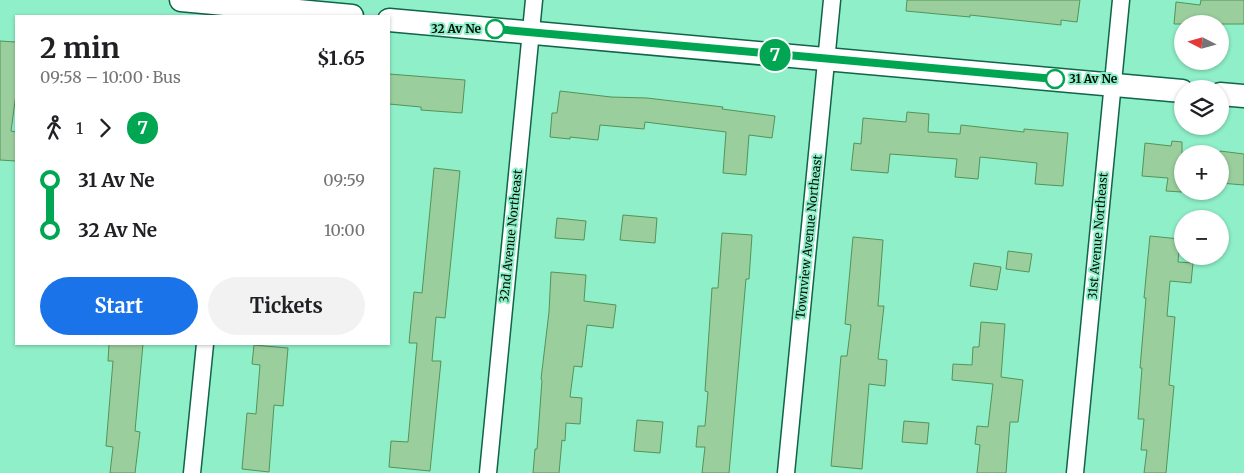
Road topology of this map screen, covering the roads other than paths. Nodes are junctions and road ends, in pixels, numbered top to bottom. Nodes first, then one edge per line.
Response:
1 (182, 0) edge
2 (534, 0) edge
3 (832, 0) edge
4 (1120, 0) edge
5 (238, 7) edge
6 (339, 15) edge
7 (390, 20) edge
8 (531, 32) junction
9 (826, 59) junction
10 (1112, 84) junction
11 (1174, 89) edge
12 (1229, 95) edge
13 (1244, 96) edge
14 (205, 345) edge
15 (192, 473) edge
16 (488, 473) edge
17 (786, 473) edge
18 (1076, 473) edge

1 - 5 main road
2 - 8 street, 32nd Avenue Northeast
3 - 9 street, Townview Avenue Northeast
4 - 10 street, 31st Avenue Northeast
5 - 6 main road
7 - 8 main road
8 - 9 main road
8 - 16 street, 32nd Avenue Northeast
9 - 10 main road
9 - 17 street, Townview Avenue Northeast
10 - 11 main road
10 - 18 street, 31st Avenue Northeast
12 - 13 main road
14 - 15 street

